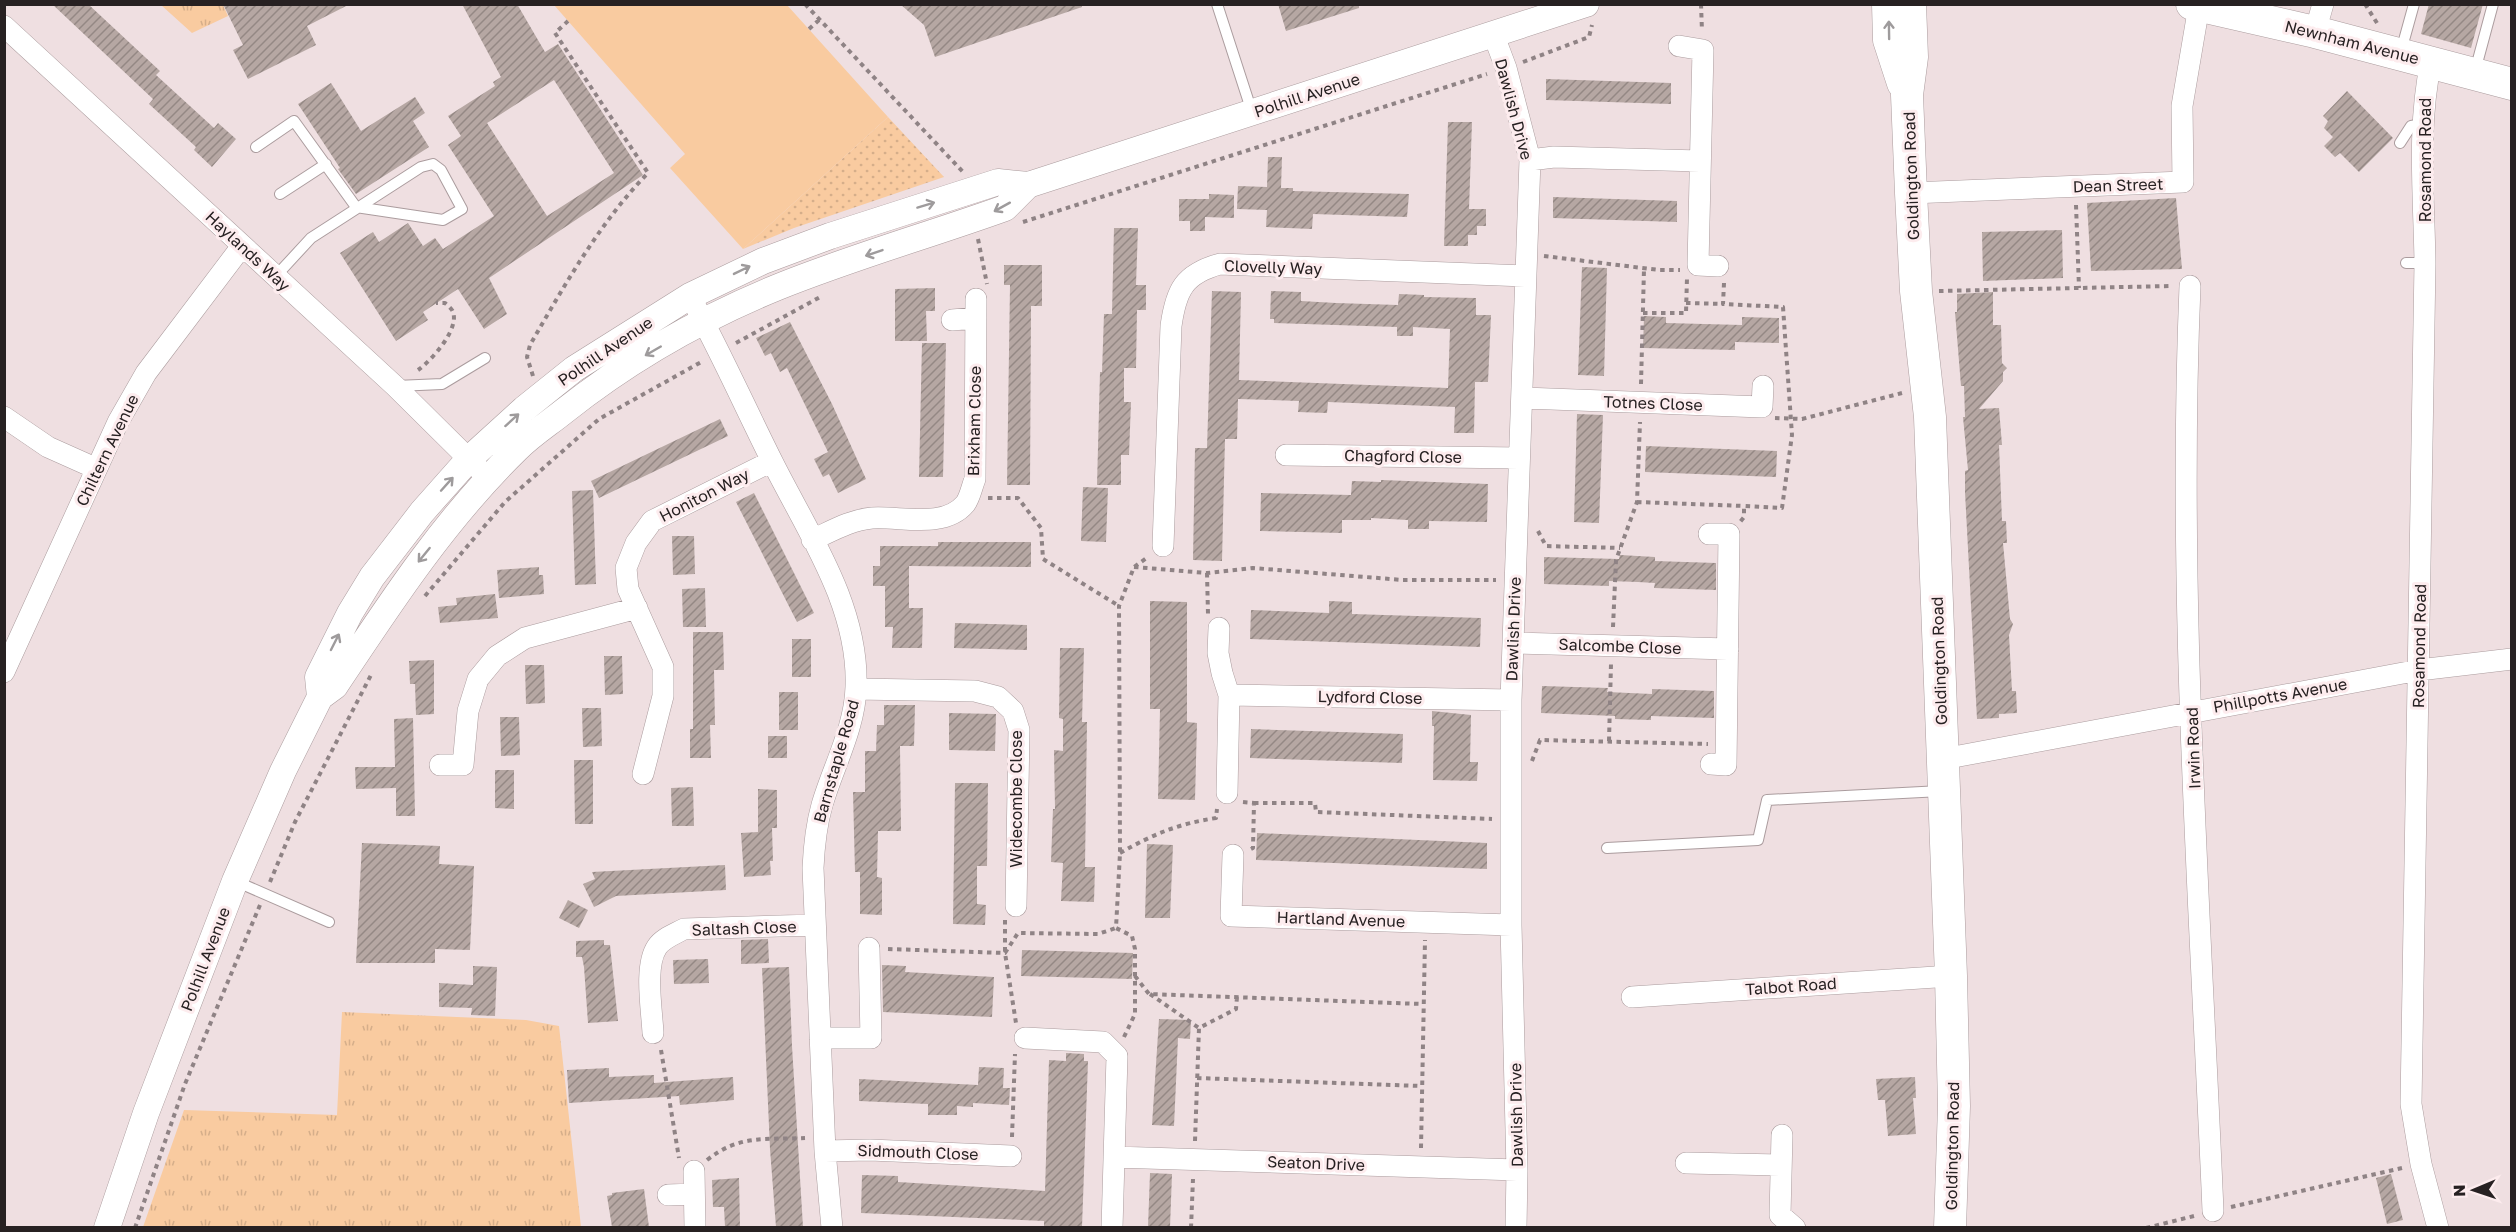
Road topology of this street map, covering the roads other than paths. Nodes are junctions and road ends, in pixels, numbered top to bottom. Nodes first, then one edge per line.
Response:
1 (1217, 4) edge
2 (1586, 4) edge
3 (1888, 4) edge
4 (1910, 4) edge
5 (2414, 4) edge
6 (2493, 4) edge
7 (2195, 5) edge
8 (2319, 18) edge
9 (4, 27) edge
10 (1494, 36) junction
11 (1678, 46) dead end
12 (2400, 54) junction
13 (2432, 62) junction
14 (2474, 74) junction
15 (2511, 84) edge
16 (1907, 95) junction
17 (1252, 112) junction
18 (2423, 124) junction
19 (2400, 143) dead end
20 (256, 147) dead end
21 (1530, 160) junction
22 (1700, 161) junction
23 (326, 164) junction
24 (1028, 185) junction
25 (1911, 193) junction
26 (280, 194) dead end
27 (356, 207) junction
28 (242, 246) junction
29 (1718, 266) dead end
30 (1525, 276) junction
31 (275, 277) junction
32 (2190, 286) road end
33 (690, 296) junction
34 (952, 320) dead end
35 (704, 322) junction
36 (485, 358) dead end
37 (395, 386) junction
38 (1763, 386) dead end
39 (1522, 398) junction
40 (4, 417) edge
41 (1286, 455) dead end
42 (1519, 458) junction
43 (469, 459) junction
44 (772, 461) junction
45 (95, 468) junction
46 (489, 478) junction
47 (1709, 534) dead end
48 (812, 540) junction
49 (1163, 546) dead end
50 (637, 608) junction
51 (1219, 628) road end
52 (1513, 643) junction
53 (1728, 649) junction
54 (2511, 659) edge
55 (2419, 670) junction
56 (4, 672) edge
57 (856, 689) junction
58 (1229, 695) junction
59 (320, 697) junction
60 (1511, 700) junction
61 (2191, 711) junction
62 (1943, 759) junction
63 (1711, 764) dead end
64 (440, 765) dead end
65 (643, 774) dead end
66 (1944, 791) junction
67 (1222, 796) road end
68 (1607, 848) dead end
69 (1233, 855) road end
70 (235, 880) junction
71 (1016, 906) dead end
72 (329, 922) dead end
73 (815, 925) junction
74 (1511, 925) junction
75 (869, 948) road end
76 (1951, 976) junction
77 (1632, 997) dead end
78 (653, 1033) road end
79 (819, 1038) junction
80 (1025, 1038) dead end
81 (1782, 1135) dead end
82 (824, 1144) junction
83 (1011, 1155) dead end
84 (1114, 1157) junction
85 (1686, 1163) dead end
86 (1780, 1165) junction
87 (1517, 1170) junction
88 (694, 1171) road end
89 (694, 1194) junction
90 (668, 1195) dead end
91 (2213, 1211) road end
92 (107, 1227) edge
93 (695, 1227) edge
94 (832, 1227) edge
95 (1112, 1227) edge
96 (1516, 1227) edge
97 (1795, 1227) edge
98 (1950, 1227) edge
99 (2438, 1227) edge

1 - 17 lane
2 - 10 street, Polhill Avenue
16 -> 3 main road, Goldington Road
4 - 16 main road, Goldington Road
5 - 12 lane
6 - 14 lane
7 - 8 main road, Newnham Avenue
7 - 25 street, Dean Street
8 - 12 main road, Newnham Avenue
9 - 28 street, Haylands Way
10 - 17 street, Polhill Avenue
10 - 21 street, Dawlish Drive
11 - 22 street
12 - 13 main road, Newnham Avenue
13 - 14 main road, Newnham Avenue
13 - 18 street, Rosamond Road
14 - 15 main road, Newnham Avenue
16 - 25 main road, Goldington Road
17 - 24 street, Polhill Avenue
18 - 19 lane
18 - 55 street, Rosamond Road
20 - 23 lane
21 - 22 street
21 - 30 street, Dawlish Drive
22 - 29 street
23 - 26 lane
23 - 27 lane
33 -> 24 street, Polhill Avenue
24 -> 35 street, Polhill Avenue
25 - 62 main road, Goldington Road
27 - 27 lane
27 - 31 lane
28 - 31 street, Haylands Way
28 - 45 street, Chiltern Avenue
30 - 39 street, Dawlish Drive
30 - 49 street, Clovelly Way
31 - 37 street, Haylands Way
32 - 61 street, Irwin Road
33 - 35 street, Barnstaple Road
43 -> 33 street, Polhill Avenue
34 - 48 street, Brixham Close
35 - 44 street, Barnstaple Road
35 -> 46 street, Polhill Avenue
36 - 37 lane
37 - 43 street, Haylands Way
38 - 39 street, Totnes Close
39 - 42 street, Dawlish Drive
40 - 45 street
41 - 42 street, Chagford Close
42 - 52 street, Dawlish Drive
43 - 46 street, Haylands Way
59 -> 43 street, Polhill Avenue
44 - 48 street, Barnstaple Road
44 - 50 street, Honiton Way
45 - 56 street, Chiltern Avenue
46 -> 59 street, Polhill Avenue
47 - 53 street
48 - 57 street, Barnstaple Road
50 - 64 street
50 - 65 street, Honiton Way
51 - 58 street
52 - 53 street, Salcombe Close
52 - 60 street, Dawlish Drive
53 - 63 street
54 - 55 street, Phillpotts Avenue
55 - 61 street, Phillpotts Avenue
55 - 99 street, Rosamond Road
57 - 71 street, Widecombe Close
57 - 73 street, Barnstaple Road
58 - 60 street, Lydford Close
58 - 67 street
59 - 70 street, Polhill Avenue
60 - 74 street, Dawlish Drive
61 - 62 street, Phillpotts Avenue
61 - 91 street, Irwin Road
62 - 66 main road, Goldington Road
66 - 68 lane
66 - 76 main road, Goldington Road
69 - 74 street, Hartland Avenue
70 - 72 lane
70 - 92 street, Polhill Avenue
73 - 78 street, Saltash Close
73 - 79 street, Barnstaple Road
74 - 87 street, Dawlish Drive
75 - 79 street
76 - 77 street, Talbot Road
76 - 98 main road, Goldington Road
79 - 82 street, Barnstaple Road
80 - 84 street
81 - 86 street
82 - 83 street, Sidmouth Close
82 - 94 street, Barnstaple Road
84 - 87 street, Seaton Drive
84 - 95 street
85 - 86 street
86 - 97 street
87 - 96 street, Dawlish Drive
88 - 89 street
89 - 90 street
89 - 93 street

